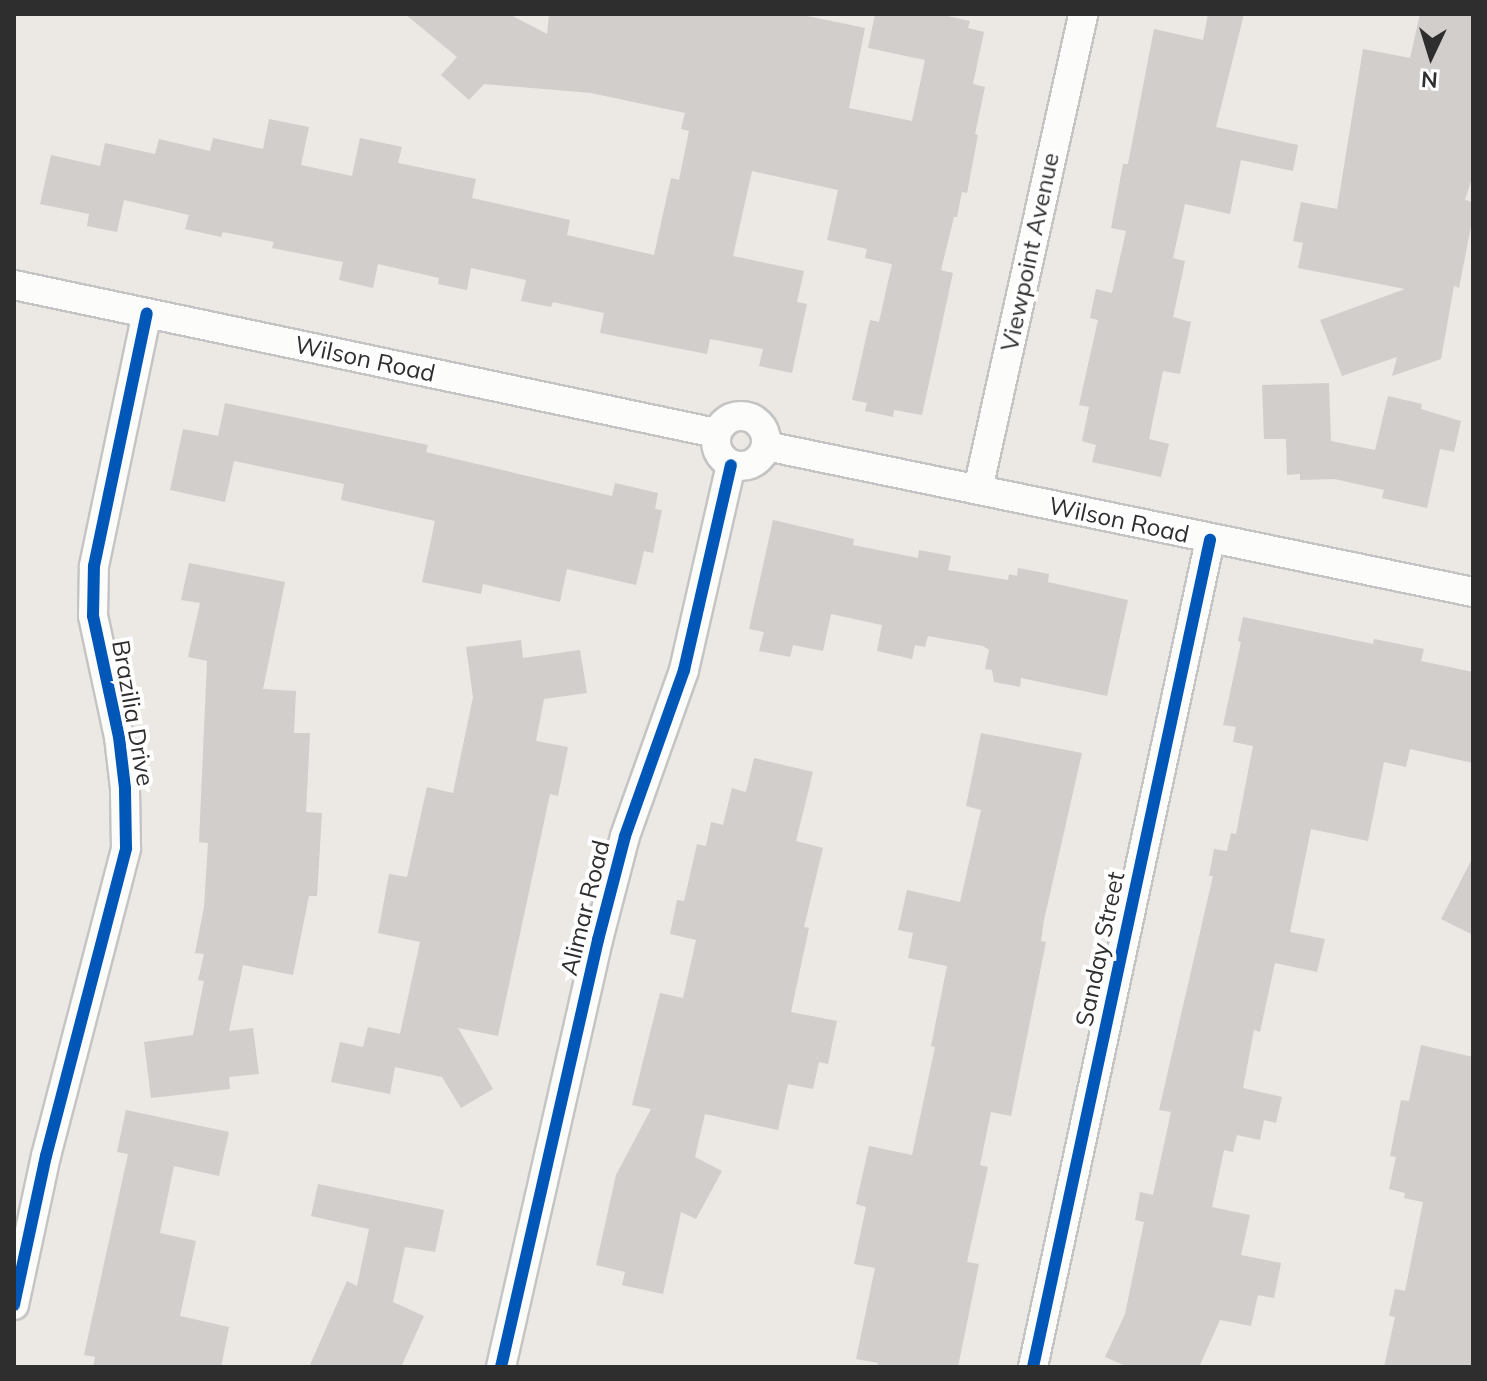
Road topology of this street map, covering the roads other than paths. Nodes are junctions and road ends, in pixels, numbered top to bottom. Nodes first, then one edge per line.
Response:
1 (1083, 14) edge
2 (14, 285) edge
3 (147, 313) junction
4 (716, 433) junction
5 (766, 446) junction
6 (731, 465) junction
7 (978, 489) junction
8 (1210, 540) junction
9 (1473, 592) edge
10 (14, 1305) edge
11 (501, 1367) edge
12 (1033, 1367) edge

1 - 7 street, Viewpoint Avenue
2 - 3 street, Wilson Road
3 - 4 street, Wilson Road
3 - 10 street, Brazilia Drive
4 - 5 street
4 - 6 street
5 - 6 street
5 - 7 street, Wilson Road
6 - 11 street, Alimar Road
7 - 8 street, Wilson Road
8 - 9 street, Wilson Road
8 - 12 street, Sanday Street

